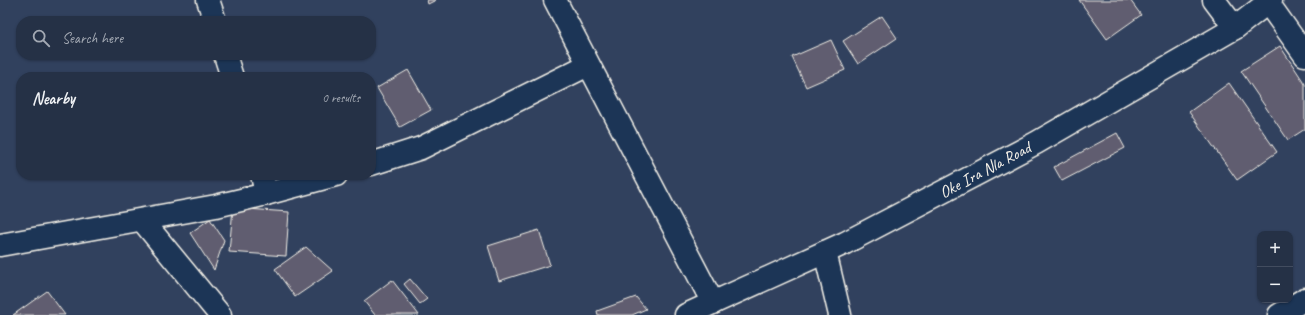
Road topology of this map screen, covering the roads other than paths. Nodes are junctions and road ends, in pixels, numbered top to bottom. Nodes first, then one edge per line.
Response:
1 (208, 0) edge
2 (554, 0) edge
3 (1214, 0) edge
4 (1270, 2) edge
5 (213, 16) edge
6 (1235, 28) junction
7 (1305, 55) edge
8 (227, 60) edge
9 (588, 65) junction
10 (230, 72) edge
11 (376, 162) edge
12 (300, 180) edge
13 (264, 185) edge
14 (142, 220) junction
15 (0, 245) edge
16 (825, 252) junction
17 (1305, 299) edge
18 (713, 303) junction
19 (220, 315) edge
20 (686, 315) edge
21 (840, 315) edge
22 (1279, 315) edge

1 - 5 street
2 - 9 street
3 - 6 street
4 - 6 street, Oke Ira Nla Road
4 - 7 street
6 - 16 street, Oke Ira Nla Road
8 - 10 street
9 - 11 street
9 - 18 street
12 - 13 street
13 - 14 street
14 - 15 street
14 - 19 street
16 - 18 street, Oke Ira Nla Road
16 - 21 street
17 - 22 street
18 - 20 street, Oke Ira Nla Road

